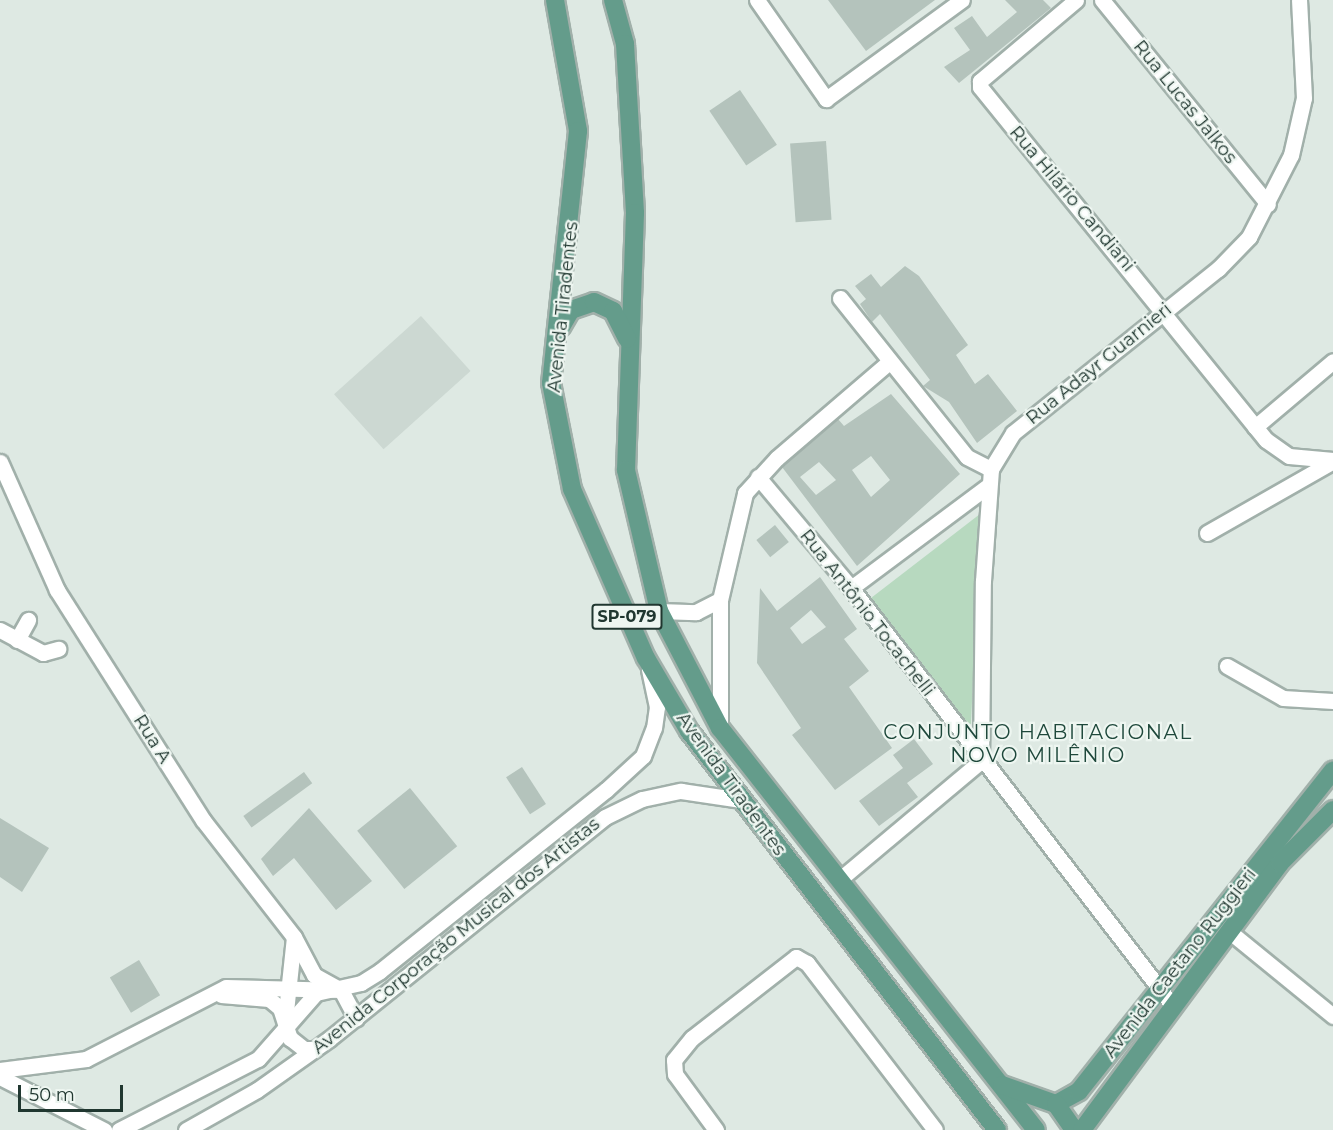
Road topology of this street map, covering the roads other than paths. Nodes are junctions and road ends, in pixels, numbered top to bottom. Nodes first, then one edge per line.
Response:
1 (555, 0) edge
2 (613, 0) edge
3 (623, 0) edge
4 (758, 0) edge
5 (962, 0) edge
6 (1076, 0) edge
7 (1101, 0) edge
8 (1299, 0) edge
9 (625, 44) junction
10 (1268, 204) junction
11 (840, 298) dead end
12 (1165, 311) junction
13 (559, 330) junction
14 (628, 344) junction
15 (1333, 361) edge
16 (888, 363) junction
17 (1255, 427) junction
18 (1333, 460) edge
19 (0, 462) edge
20 (991, 469) junction
21 (758, 477) junction
22 (988, 486) junction
23 (1207, 533) dead end
24 (851, 588) junction
25 (720, 600) junction
26 (659, 611) junction
27 (28, 620) dead end
28 (0, 630) edge
29 (17, 640) junction
30 (58, 649) dead end
31 (646, 658) junction
32 (1227, 666) dead end
33 (1333, 701) edge
34 (720, 728) junction
35 (981, 761) junction
36 (1333, 771) edge
37 (602, 793) junction
38 (741, 800) junction
39 (1333, 810) edge
40 (617, 811) junction
41 (839, 880) junction
42 (1230, 932) junction
43 (294, 938) junction
44 (288, 985) junction
45 (341, 990) junction
46 (1159, 990) junction
47 (212, 994) junction
48 (1173, 1006) junction
49 (1333, 1016) edge
50 (356, 1018) junction
51 (284, 1030) junction
52 (315, 1049) junction
53 (0, 1070) edge
54 (0, 1077) edge
55 (1002, 1085) junction
56 (1056, 1104) junction
57 (990, 1128) edge
58 (104, 1130) edge
59 (119, 1130) edge
60 (186, 1130) edge
61 (716, 1130) edge
62 (935, 1130) edge
63 (1036, 1130) edge
64 (1074, 1130) edge
65 (1083, 1130) edge

1 - 13 main road, Avenida Tiradentes / SP-079
2 - 9 main road, Avenida Tiradentes / SP-079
3 - 9 street
4 - 5 street
6 - 12 street, Rua Hilário Candiani
7 - 10 street, Rua Lucas Jalkos
8 - 10 street, Rua Adayr Guarnieri
9 - 14 main road, Avenida Tiradentes / SP-079
10 - 12 street, Rua Adayr Guarnieri
11 - 16 street
12 - 17 street, Rua Hilário Candiani
12 - 20 street, Rua Adayr Guarnieri
13 - 14 main road
13 - 31 main road, Avenida Tiradentes / SP-079
14 - 26 main road, Avenida Tiradentes / SP-079
15 - 17 street
16 - 20 street
16 - 21 street
17 - 18 street, Rua Hilário Candiani
18 - 23 street
19 - 43 street, Rua A
20 - 22 street, Rua Adayr Guarnieri
21 - 24 street, Rua Antônio Tocachelli
21 - 25 street
22 - 24 street
22 - 35 street, Rua Adayr Guarnieri
24 - 35 street, Rua Antônio Tocachelli
25 - 26 street
25 - 34 street
26 - 34 main road, Avenida Tiradentes / SP-079
27 - 29 street
28 - 29 street
29 - 30 street
31 - 37 street, Avenida Corporação Musical dos Artistas
31 - 38 main road, Avenida Tiradentes / SP-079
32 - 33 street
34 - 41 main road, Avenida Tiradentes / SP-079
35 - 41 street
35 - 46 street, Rua Antônio Tocachelli
36 - 46 main road, Avenida Caetano Ruggieri
37 - 40 street
37 - 45 street, Avenida Corporação Musical dos Artistas
38 - 40 street, Avenida Corporação Musical dos Artistas
38 - 57 main road, Avenida Tiradentes / SP-079
39 - 42 main road, Avenida Caetano Ruggieri
40 - 50 street, Avenida Corporação Musical dos Artistas
41 - 55 main road, Avenida Tiradentes / SP-079
42 - 48 main road, Avenida Caetano Ruggieri
42 - 49 street
43 - 44 street
43 - 45 street, Rua A
44 - 45 street
44 - 47 street
44 - 51 street
45 - 50 street
45 - 51 street, Avenida Corporação Musical dos Artistas
46 - 48 street, Rua Antônio Tocachelli
46 - 56 main road, Avenida Caetano Ruggieri
47 - 51 street
47 - 53 street
48 - 65 main road, Avenida Caetano Ruggieri
50 - 52 street, Avenida Corporação Musical dos Artistas
51 - 52 street
51 - 59 street, Avenida Corporação Musical dos Artistas
52 - 60 street, Avenida Corporação Musical dos Artistas
54 - 58 street
55 - 56 main road
55 - 63 main road, Avenida Tiradentes / SP-079
56 - 64 main road
61 - 62 street

